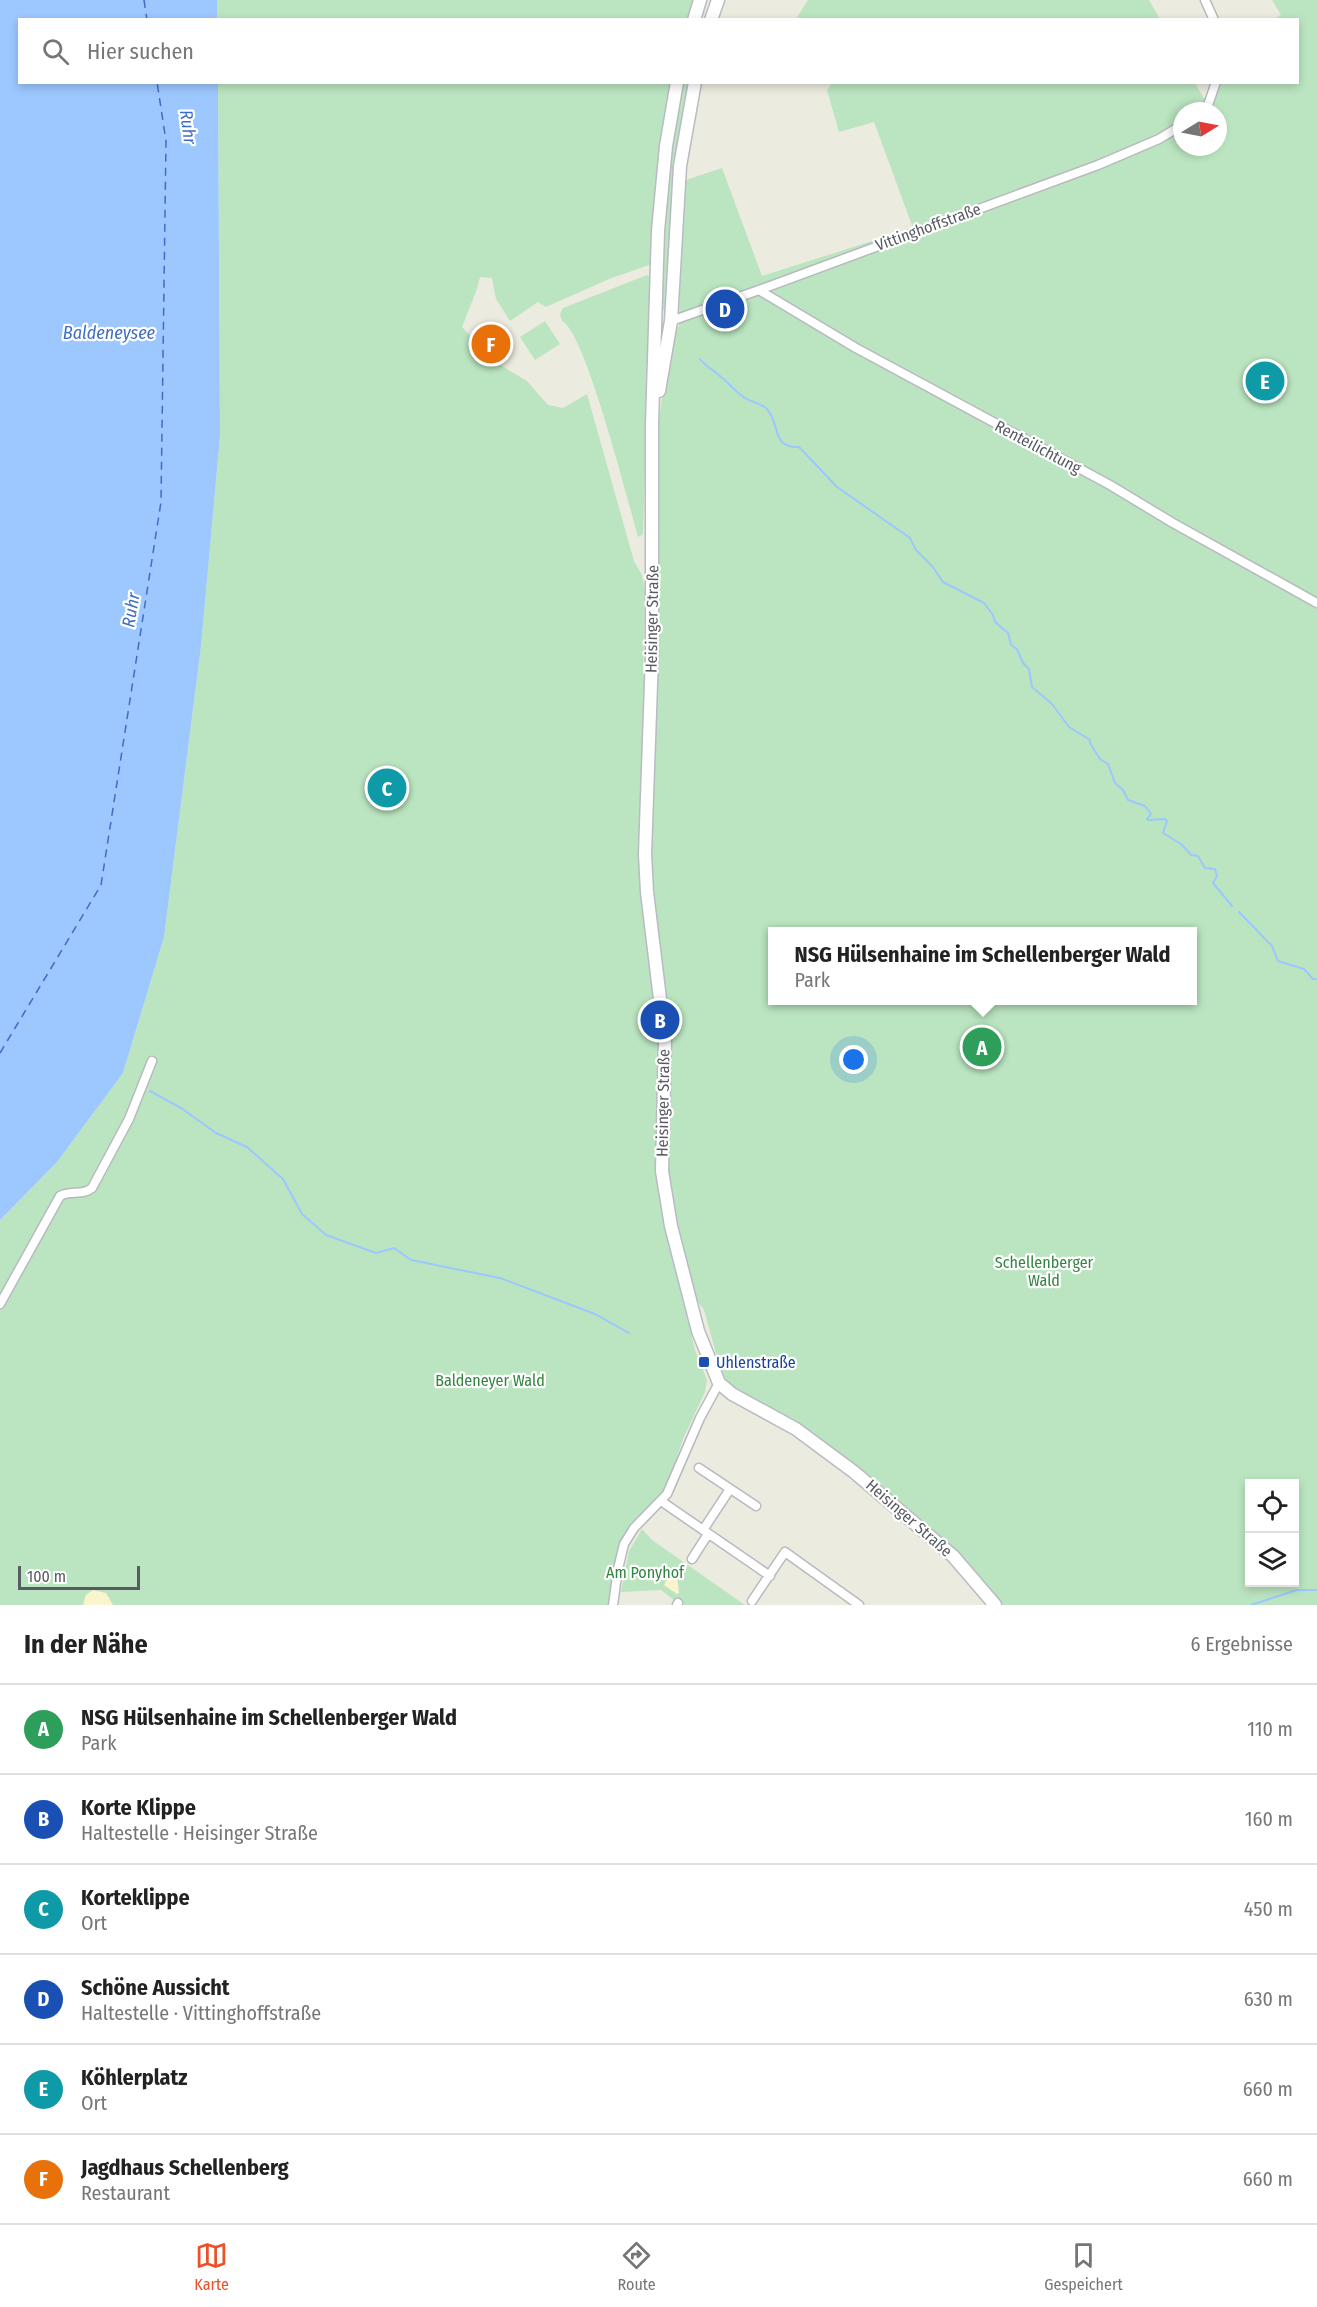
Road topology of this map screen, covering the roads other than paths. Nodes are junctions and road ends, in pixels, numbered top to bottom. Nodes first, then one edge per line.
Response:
1 (700, 0) edge
2 (718, 0) edge
3 (1205, 0) edge
4 (695, 18) edge
5 (712, 18) edge
6 (1213, 18) edge
7 (677, 84) edge
8 (695, 84) edge
9 (1215, 84) edge
10 (1209, 102) edge
11 (1173, 130) edge
12 (759, 291) junction
13 (671, 321) junction
14 (655, 322) junction
15 (652, 423) junction
16 (1317, 603) edge
17 (152, 1061) dead end
18 (0, 1304) edge
19 (719, 1383) junction
20 (699, 1468) dead end
21 (730, 1489) junction
22 (661, 1501) junction
23 (756, 1506) dead end
24 (706, 1532) junction
25 (692, 1559) dead end
26 (770, 1576) junction
27 (752, 1601) dead end
28 (846, 1602) edge
29 (613, 1605) edge
30 (859, 1605) edge
31 (995, 1605) edge

1 - 4 main road
2 - 5 main road
3 - 6 street
7 - 14 main road, Heisinger Straße
8 - 13 main road, Heisinger Straße
9 - 10 street
11 - 12 street, Vittinghoffstraße
12 - 13 street, Vittinghoffstraße
12 - 16 street, Renteilichtung
13 - 14 main road
13 - 15 main road, Heisinger Straße
14 - 15 main road, Heisinger Straße
15 - 19 main road, Heisinger Straße
17 - 18 street
19 - 22 street
19 - 31 main road, Heisinger Straße
20 - 21 street
21 - 23 street
21 - 24 street
22 - 24 street
22 - 29 street
24 - 25 street
24 - 26 street
26 - 27 street
26 - 28 street
28 - 30 street

